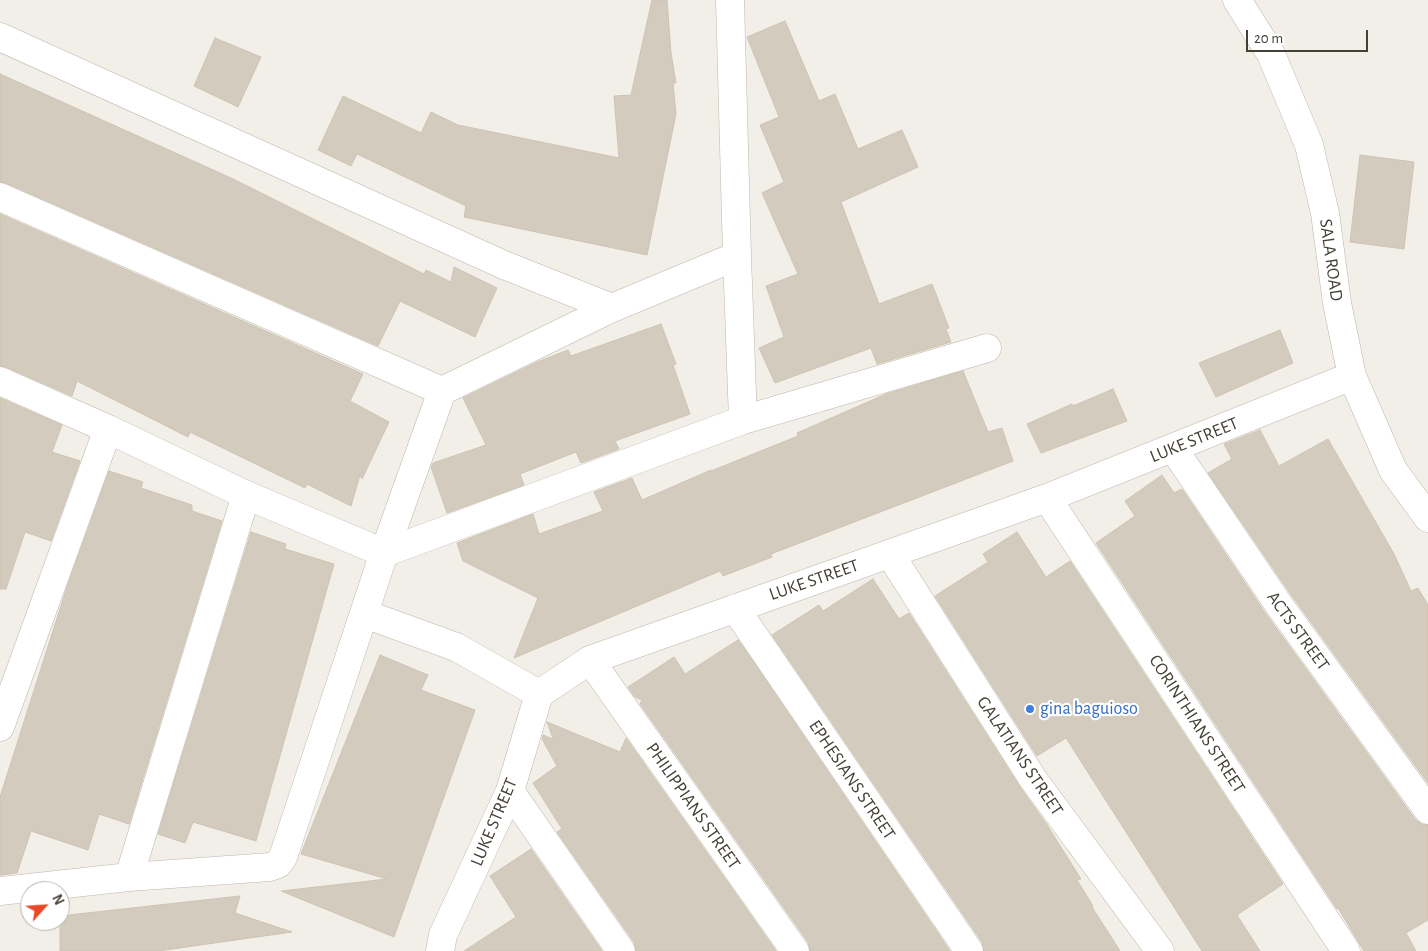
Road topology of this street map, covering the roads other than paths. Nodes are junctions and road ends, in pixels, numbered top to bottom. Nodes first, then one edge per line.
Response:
1 (730, 0) edge
2 (1237, 0) edge
3 (0, 37) edge
4 (0, 197) edge
5 (736, 256) junction
6 (612, 308) junction
7 (987, 348) dead end
8 (1352, 376) junction
9 (0, 381) edge
10 (442, 391) junction
11 (743, 420) junction
12 (108, 429) junction
13 (1173, 448) junction
14 (246, 495) junction
15 (1047, 498) junction
16 (1428, 518) edge
17 (384, 553) junction
18 (890, 554) junction
19 (735, 608) junction
20 (365, 614) junction
21 (590, 660) junction
22 (539, 694) junction
23 (0, 728) edge
24 (510, 791) junction
25 (1428, 810) edge
26 (129, 877) junction
27 (0, 891) edge
28 (440, 951) edge
29 (621, 951) edge
30 (795, 951) edge
31 (969, 951) edge
32 (1160, 951) edge
33 (1346, 951) edge

1 - 5 street
2 - 8 street, SALA ROAD
3 - 6 street
4 - 10 street
5 - 6 street
5 - 11 street
6 - 10 street
7 - 11 street
8 - 13 street, LUKE STREET
8 - 16 street, SALA ROAD
9 - 12 street
10 - 17 street
11 - 17 street
12 - 14 street
12 - 23 street
13 - 15 street, LUKE STREET
13 - 25 street, ACTS STREET
14 - 17 street
14 - 26 street
15 - 18 street, LUKE STREET
15 - 33 street, CORINTHIANS STREET
17 - 20 street
18 - 19 street, LUKE STREET
18 - 32 street, GALATIANS STREET
19 - 21 street, LUKE STREET
19 - 31 street, EPHESIANS STREET
20 - 22 street
20 - 26 street
21 - 22 street, LUKE STREET
21 - 30 street, PHILIPPIANS STREET
22 - 24 street, LUKE STREET
24 - 28 street, LUKE STREET
24 - 29 street
26 - 27 street

